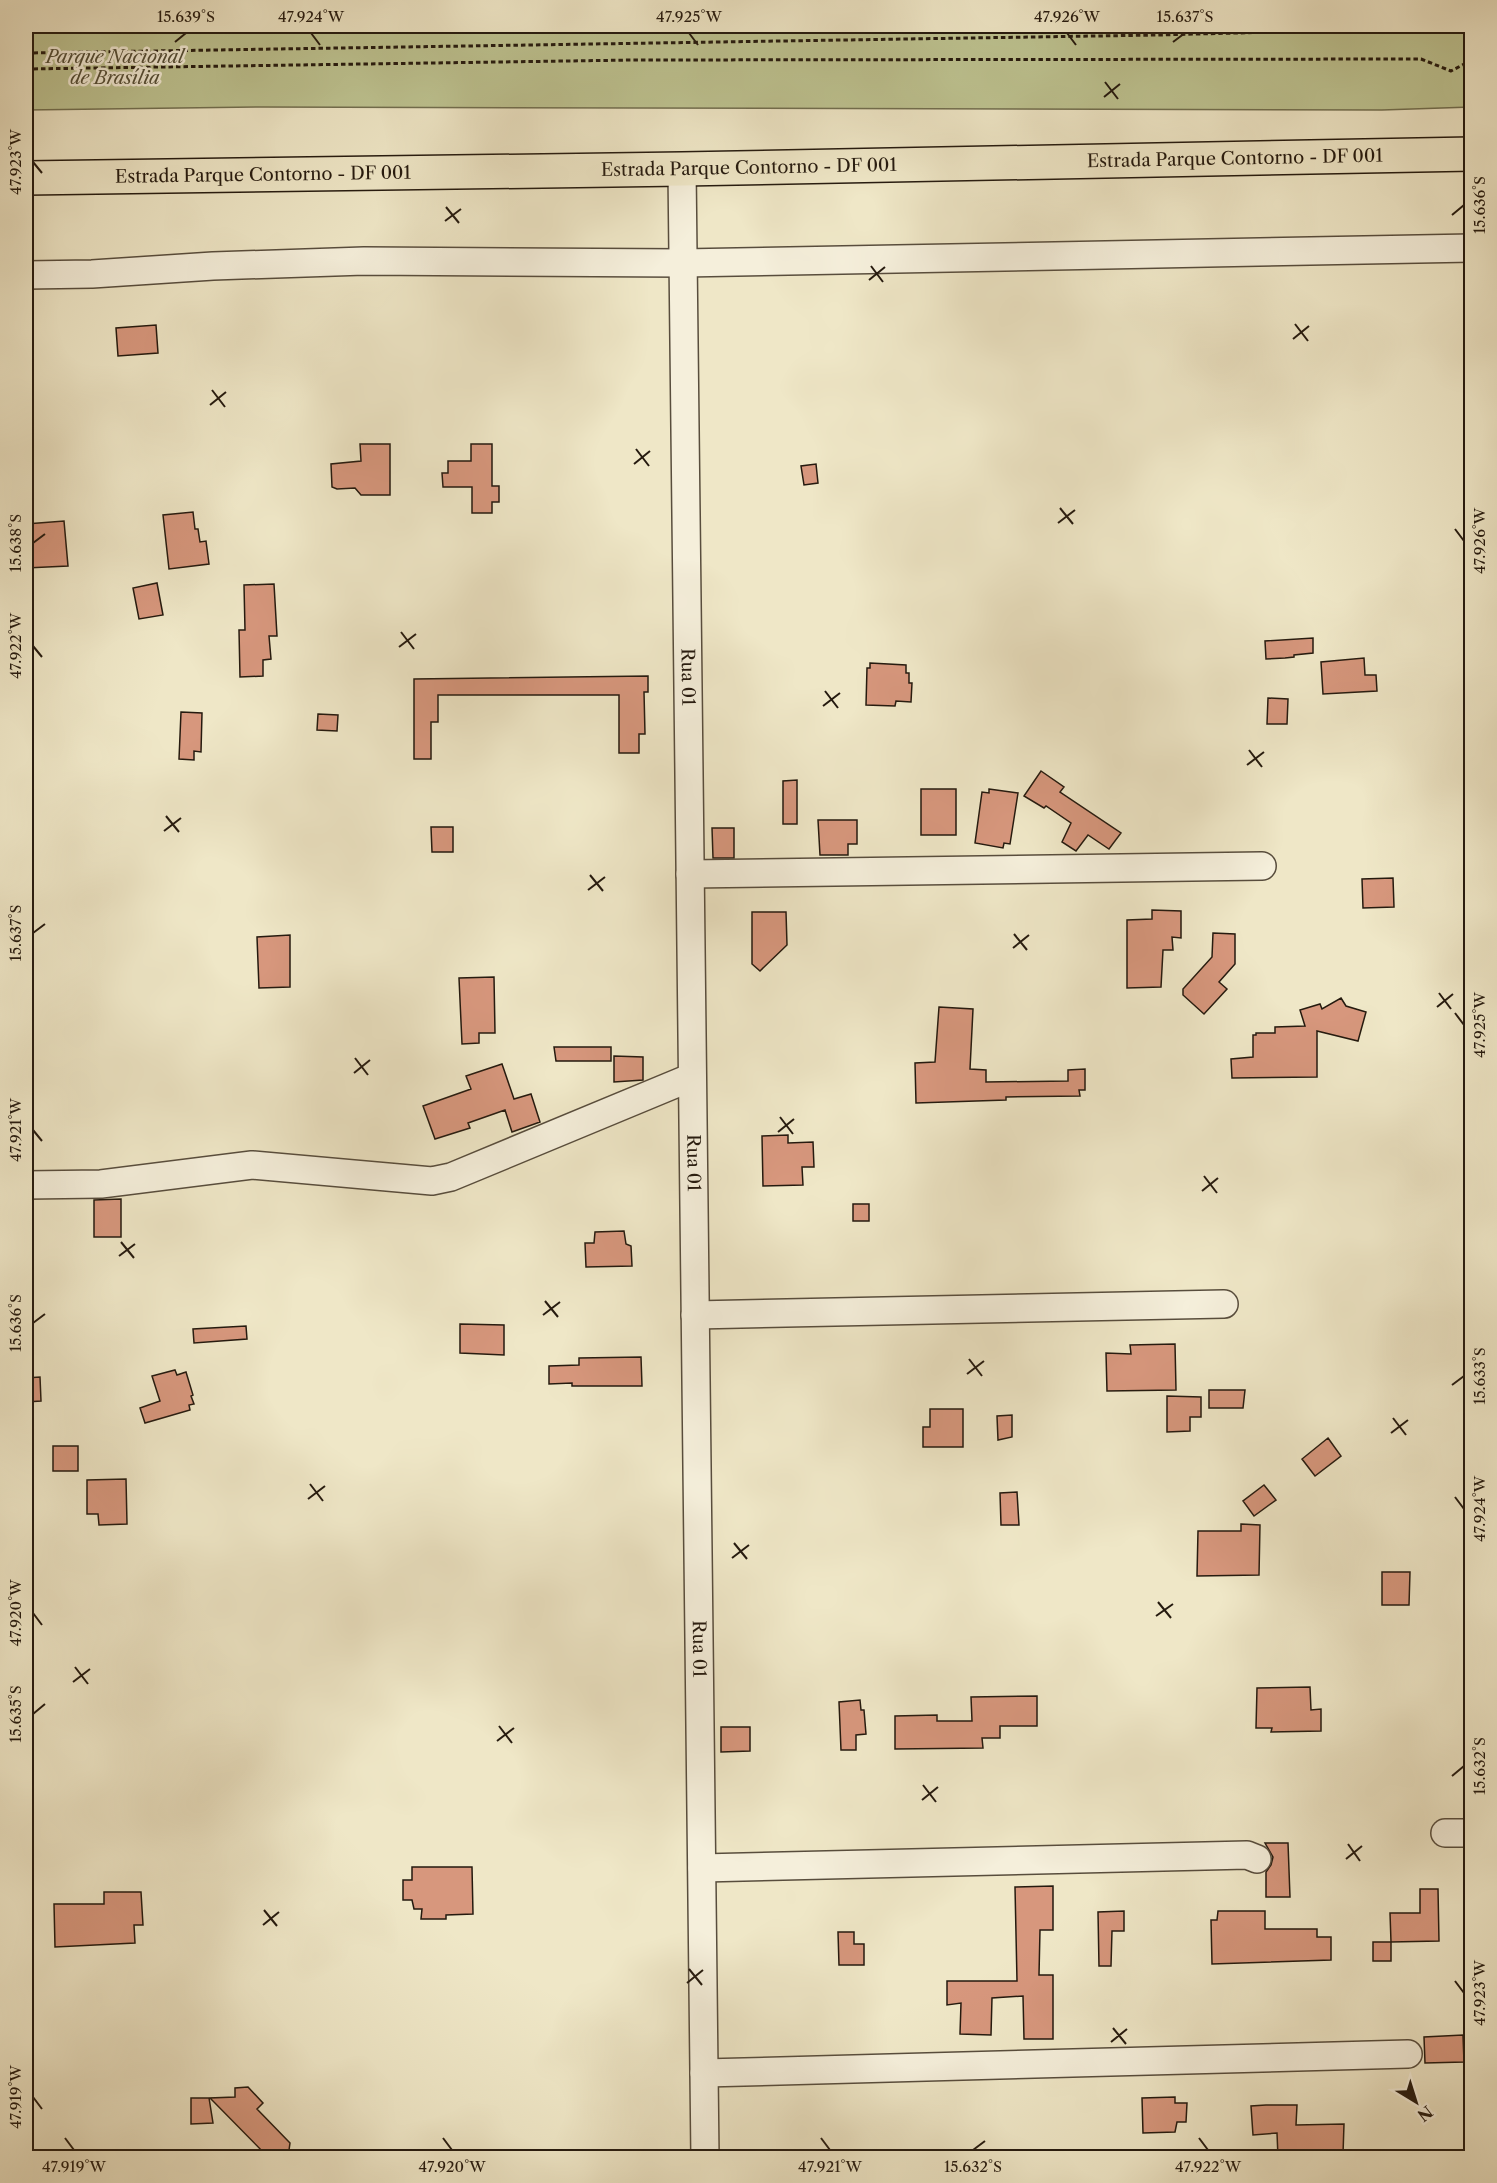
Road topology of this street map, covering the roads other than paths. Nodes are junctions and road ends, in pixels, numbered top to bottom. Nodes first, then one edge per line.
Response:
1 (1472, 154) edge
2 (682, 169) junction
3 (26, 178) edge
4 (1472, 248) edge
5 (682, 263) junction
6 (26, 274) edge
7 (1262, 866) dead end
8 (690, 874) junction
9 (692, 1077) junction
10 (26, 1185) edge
11 (1224, 1304) dead end
12 (695, 1315) junction
13 (1257, 1859) dead end
14 (702, 1868) junction
15 (1408, 2054) dead end
16 (704, 2073) junction
17 (705, 2157) edge

1 - 2 main road, Estrada Parque Contorno - DF 001
2 - 3 main road, Estrada Parque Contorno - DF 001
2 - 5 street, Rua 01
4 - 5 street
5 - 6 street
5 - 8 street, Rua 01
7 - 8 street
8 - 9 street, Rua 01
9 - 10 street
9 - 12 street, Rua 01
11 - 12 street
12 - 14 street, Rua 01
13 - 14 street
14 - 16 street, Rua 01
15 - 16 street
16 - 17 street, Rua 01

